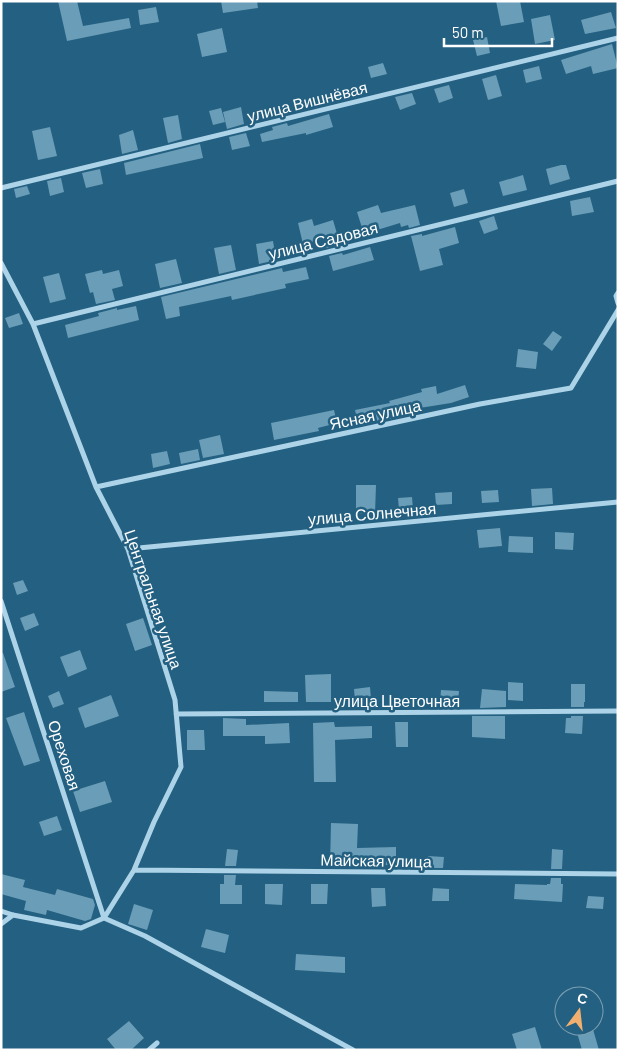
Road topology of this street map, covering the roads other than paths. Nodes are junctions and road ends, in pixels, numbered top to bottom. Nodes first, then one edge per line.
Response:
1 (618, 38) edge
2 (618, 181) edge
3 (1, 188) edge
4 (1, 263) edge
5 (618, 293) edge
6 (618, 303) edge
7 (618, 310) edge
8 (33, 324) junction
9 (96, 487) junction
10 (618, 502) edge
11 (128, 549) junction
12 (1, 601) edge
13 (618, 712) edge
14 (176, 714) junction
15 (134, 870) junction
16 (618, 874) edge
17 (1, 911) edge
18 (13, 915) junction
19 (104, 918) junction
20 (1, 924) edge
21 (157, 1044) dead end
22 (149, 1050) edge
23 (353, 1050) edge

1 - 3 street, улица Вишнёвая
2 - 8 street, улица Садовая
4 - 8 street, Центральная улица
5 - 6 street
7 - 9 street, Ясная улица
8 - 9 street, Центральная улица
9 - 11 street, Центральная улица
10 - 11 street, улица Солнечная
11 - 14 street, Центральная улица
12 - 19 street, Ореховая
13 - 14 street, улица Цветочная
14 - 15 street, Центральная улица
15 - 16 street, Майская улица
15 - 19 street, Центральная улица
17 - 18 street
18 - 19 street
18 - 20 street
19 - 23 street
21 - 22 street

